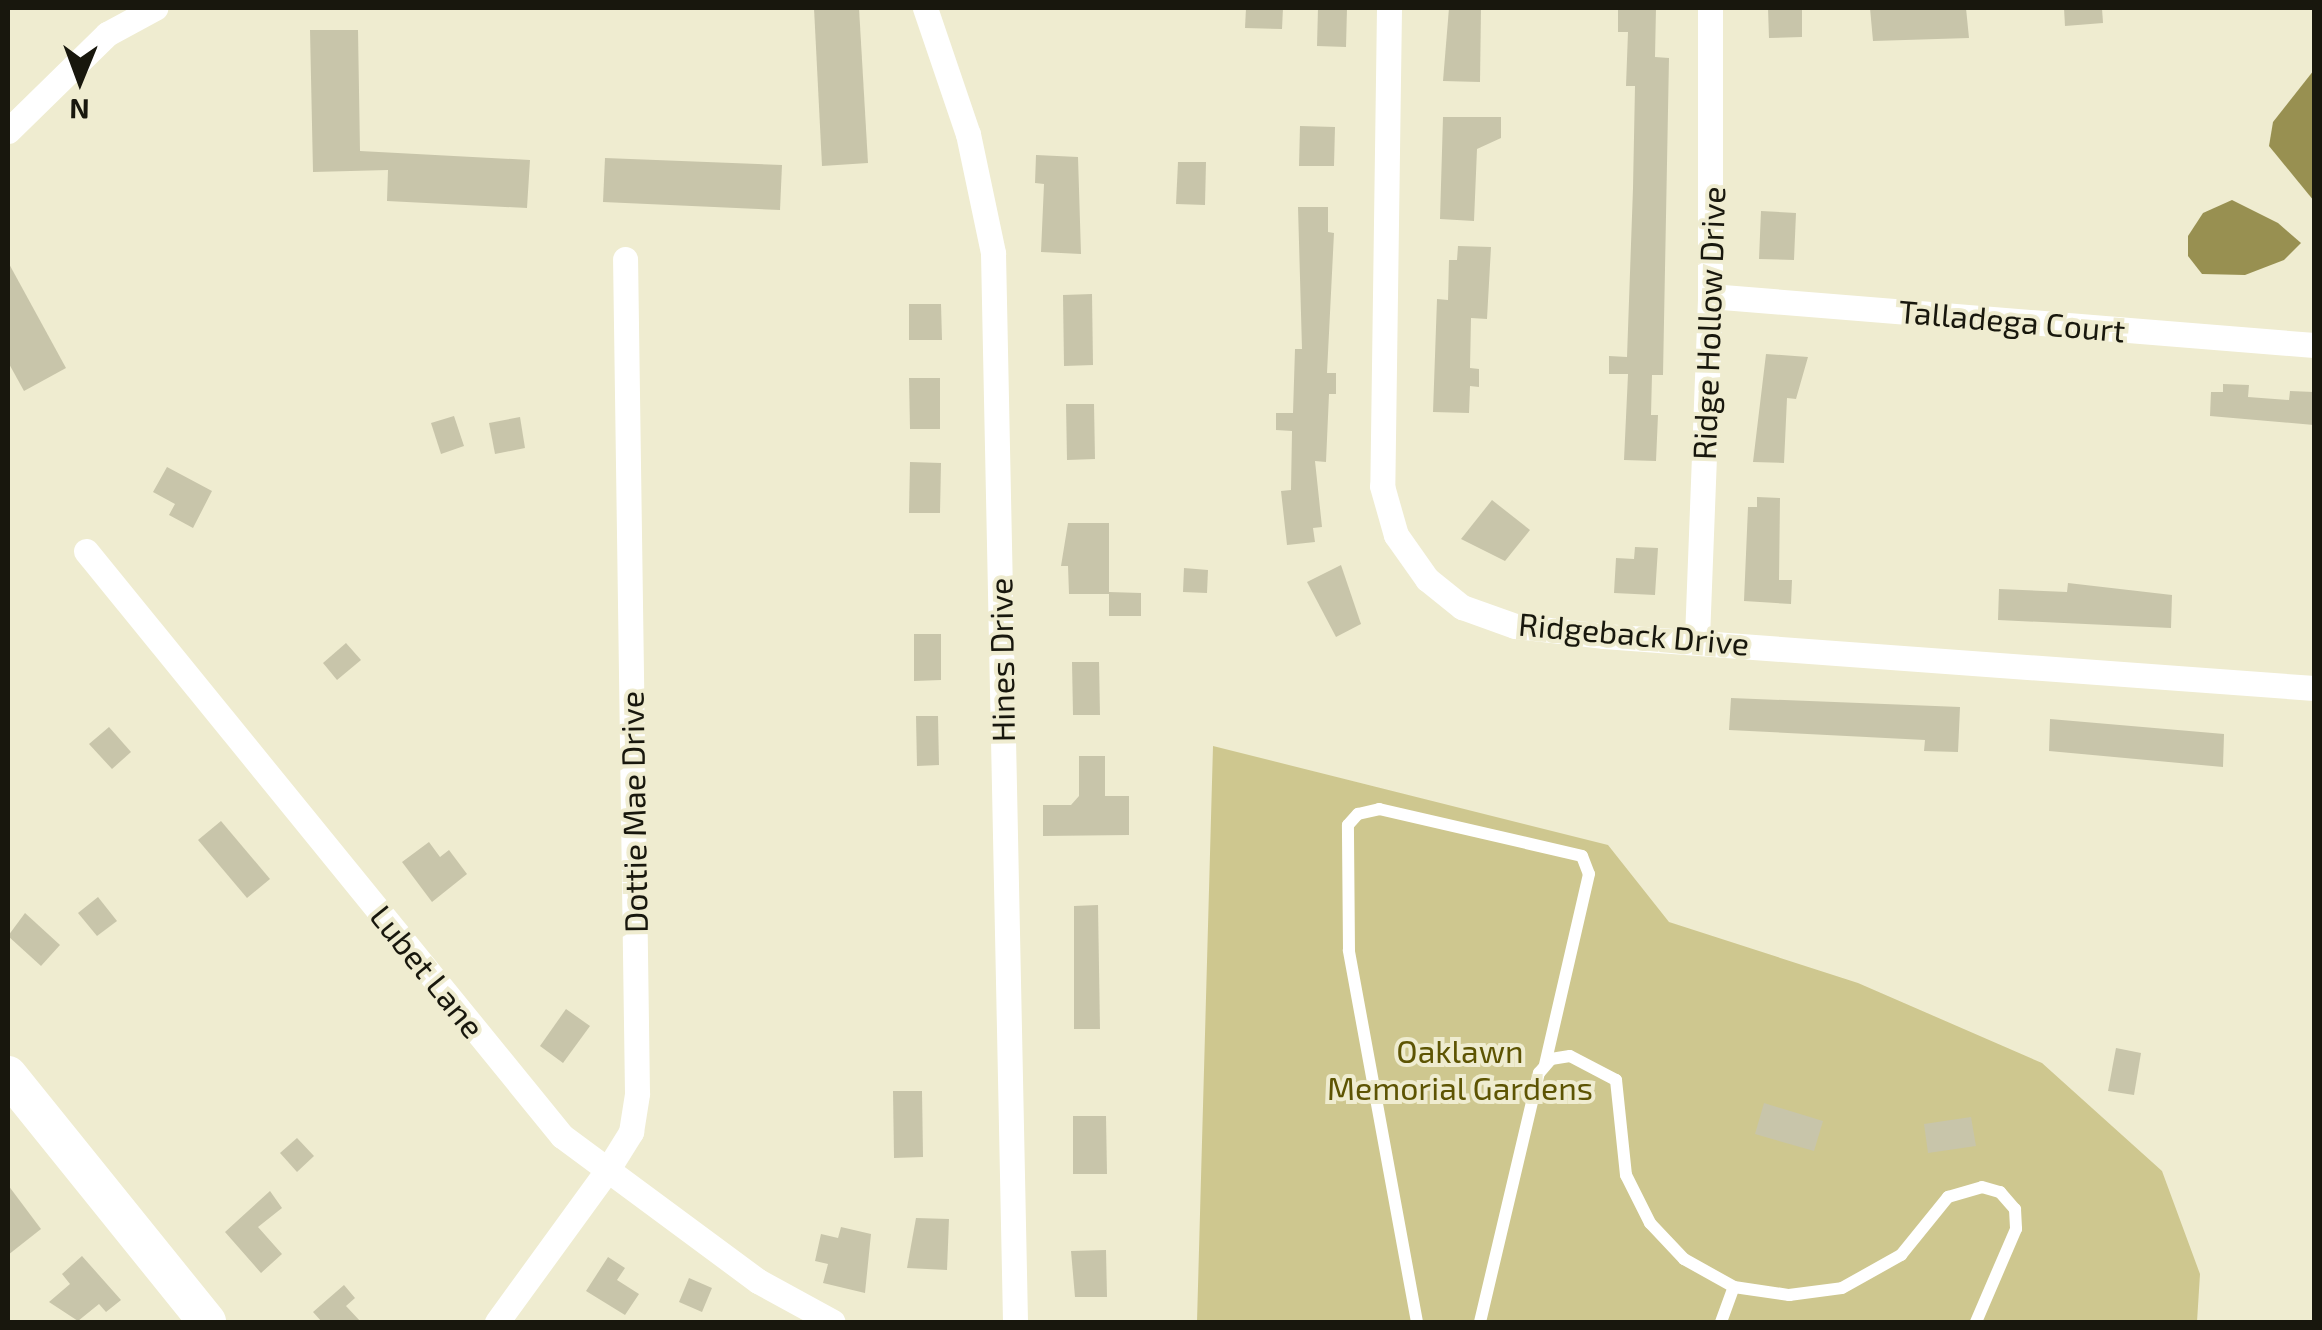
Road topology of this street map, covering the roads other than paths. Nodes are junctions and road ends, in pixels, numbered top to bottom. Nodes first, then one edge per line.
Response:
1 (155, 8) edge
2 (925, 8) edge
3 (1389, 8) edge
4 (1710, 8) edge
5 (8, 131) edge
6 (625, 259) dead end
7 (1710, 296) junction
8 (2314, 344) edge
9 (86, 551) dead end
10 (1696, 638) junction
11 (2314, 688) edge
12 (1545, 1064) junction
13 (8, 1075) edge
14 (608, 1170) junction
15 (1734, 1287) junction
16 (207, 1322) edge
17 (498, 1322) edge
18 (833, 1322) edge
19 (1015, 1322) edge
20 (1417, 1322) edge
21 (1480, 1322) edge
22 (1721, 1322) edge
23 (1976, 1322) edge

1 - 5 street
2 - 19 street, Hines Drive
3 - 10 street, Ridgeback Drive
4 - 7 street, Ridge Hollow Drive
6 - 14 street, Dottie Mae Drive
7 - 8 street, Talladega Court
7 - 10 street, Ridge Hollow Drive
9 - 14 street, Lubet Lane
10 - 11 street, Ridgeback Drive
12 - 15 lane
12 - 20 lane
12 - 21 lane
13 - 16 main road
14 - 17 street, Dottie Mae Drive
14 - 18 street, Lubet Lane
15 - 22 lane
15 - 23 lane

